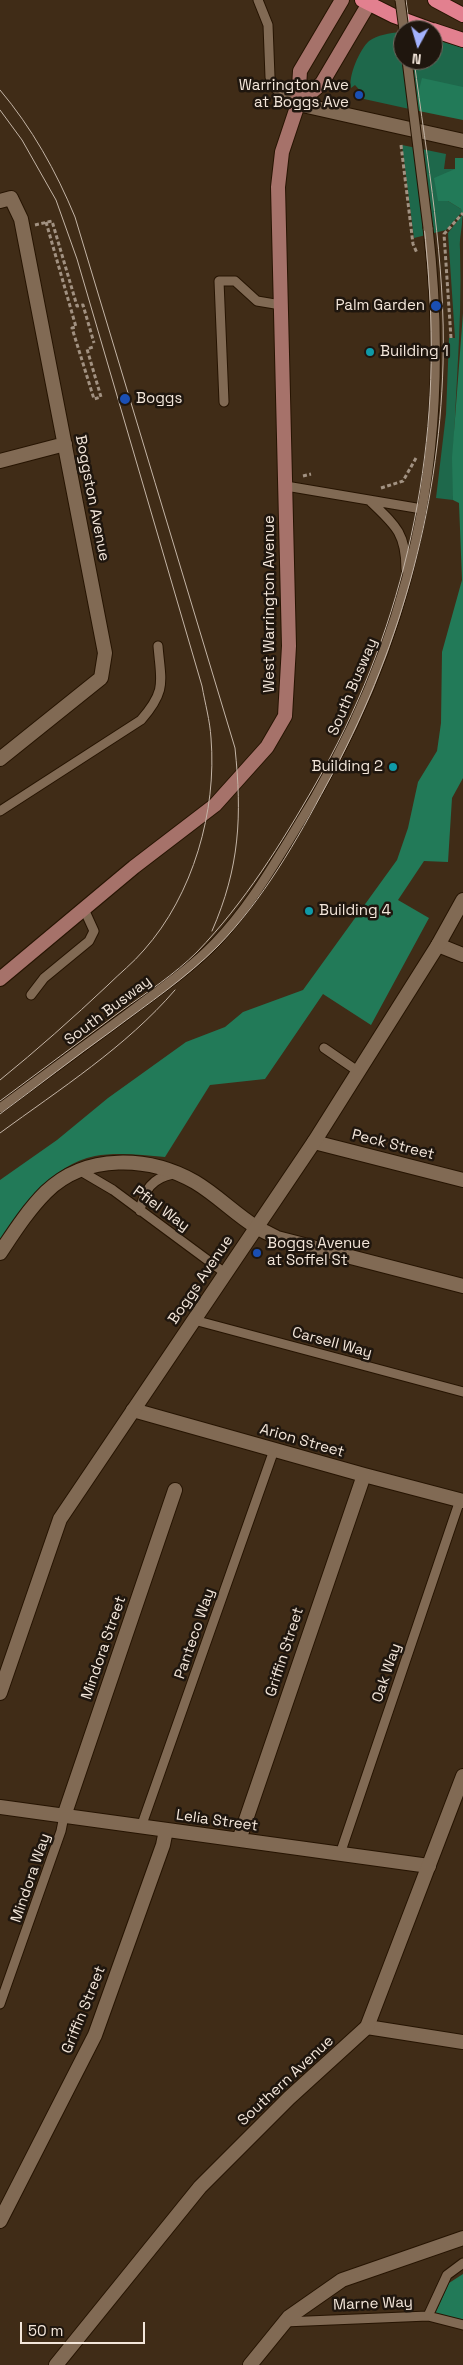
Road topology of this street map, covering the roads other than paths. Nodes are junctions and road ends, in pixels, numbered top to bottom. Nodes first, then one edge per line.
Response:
1 (258, 0) edge
2 (342, 0) edge
3 (400, 0) edge
4 (434, 0) edge
5 (367, 1) edge
6 (463, 15) edge
7 (403, 20) edge
8 (410, 20) edge
9 (443, 33) edge
10 (463, 40) edge
11 (408, 70) edge
12 (298, 104) junction
13 (463, 141) edge
14 (6, 200) edge
15 (281, 305) junction
16 (224, 402) dead end
17 (65, 444) junction
18 (0, 461) edge
19 (286, 486) junction
20 (369, 500) junction
21 (422, 509) junction
22 (407, 581) junction
23 (158, 646) dead end
24 (0, 759) edge
25 (0, 811) edge
26 (463, 900) edge
27 (84, 909) junction
28 (438, 945) junction
29 (463, 955) edge
30 (0, 979) edge
31 (31, 996) dead end
32 (324, 1048) dead end
33 (359, 1072) junction
34 (0, 1108) edge
35 (314, 1142) junction
36 (79, 1170) junction
37 (176, 1174) junction
38 (463, 1180) edge
39 (140, 1211) junction
40 (256, 1227) junction
41 (0, 1253) edge
42 (225, 1273) junction
43 (463, 1286) edge
44 (194, 1320) junction
45 (463, 1392) edge
46 (133, 1410) junction
47 (274, 1450) junction
48 (364, 1475) junction
49 (175, 1490) dead end
50 (462, 1501) edge
51 (0, 1693) edge
52 (463, 1776) edge
53 (0, 1807) edge
54 (64, 1816) junction
55 (141, 1827) junction
56 (166, 1830) junction
57 (240, 1840) junction
58 (340, 1854) junction
59 (429, 1866) junction
60 (0, 2004) edge
61 (367, 2027) junction
62 (463, 2042) edge
63 (0, 2221) edge
64 (463, 2238) edge
65 (463, 2263) edge
66 (428, 2316) junction
67 (284, 2322) junction
68 (463, 2325) edge
69 (56, 2365) edge
70 (250, 2365) edge

1 - 12 lane
2 - 12 main road, West Warrington Avenue
3 - 7 lane, bridge
4 - 6 highway
5 - 8 highway
5 - 12 main road
9 - 10 highway
11 - 21 lane, South Busway, bridge
12 - 13 street
12 - 15 main road, West Warrington Avenue
14 - 17 street, Boggston Avenue
15 - 16 lane
15 - 19 main road, West Warrington Avenue
17 - 18 street
17 - 24 street, Boggston Avenue
19 - 20 lane
19 - 27 main road, West Warrington Avenue
20 - 21 lane
20 - 22 lane
21 - 22 lane, South Busway
22 - 34 lane, South Busway
23 - 25 lane
26 - 28 street, Boggs Avenue
27 - 30 main road, West Warrington Avenue
27 - 31 lane
28 - 29 street
28 - 33 street, Boggs Avenue
32 - 33 lane
33 - 35 street, Boggs Avenue
35 - 38 street, Peck Street
35 - 40 street, Boggs Avenue
36 - 37 street
36 - 39 lane, Pfiel Way
36 - 41 street
37 - 39 lane
37 - 40 street
39 - 42 lane, Pfiel Way
40 - 42 street, Boggs Avenue
40 - 43 street
42 - 44 street, Boggs Avenue
44 - 45 lane, Carsell Way
44 - 46 street, Boggs Avenue
46 - 47 street, Arion Street
46 - 51 street, Boggs Avenue
47 - 48 street, Arion Street
47 - 55 lane, Panteco Way
48 - 50 street, Arion Street
48 - 57 street, Griffin Street
49 - 54 street, Mindora Street
50 - 58 lane, Oak Way
52 - 59 street, Southern Avenue
53 - 54 street, Lelia Street
54 - 55 street, Lelia Street
54 - 60 lane, Mindora Way
55 - 56 street, Lelia Street
56 - 57 street, Lelia Street
56 - 63 street, Griffin Street
57 - 58 street, Lelia Street
58 - 59 street, Lelia Street
59 - 61 street, Southern Avenue
61 - 62 street
61 - 69 street, Southern Avenue
64 - 67 street
65 - 66 lane, Marne Way
66 - 67 lane, Marne Way
66 - 68 lane
67 - 70 street

